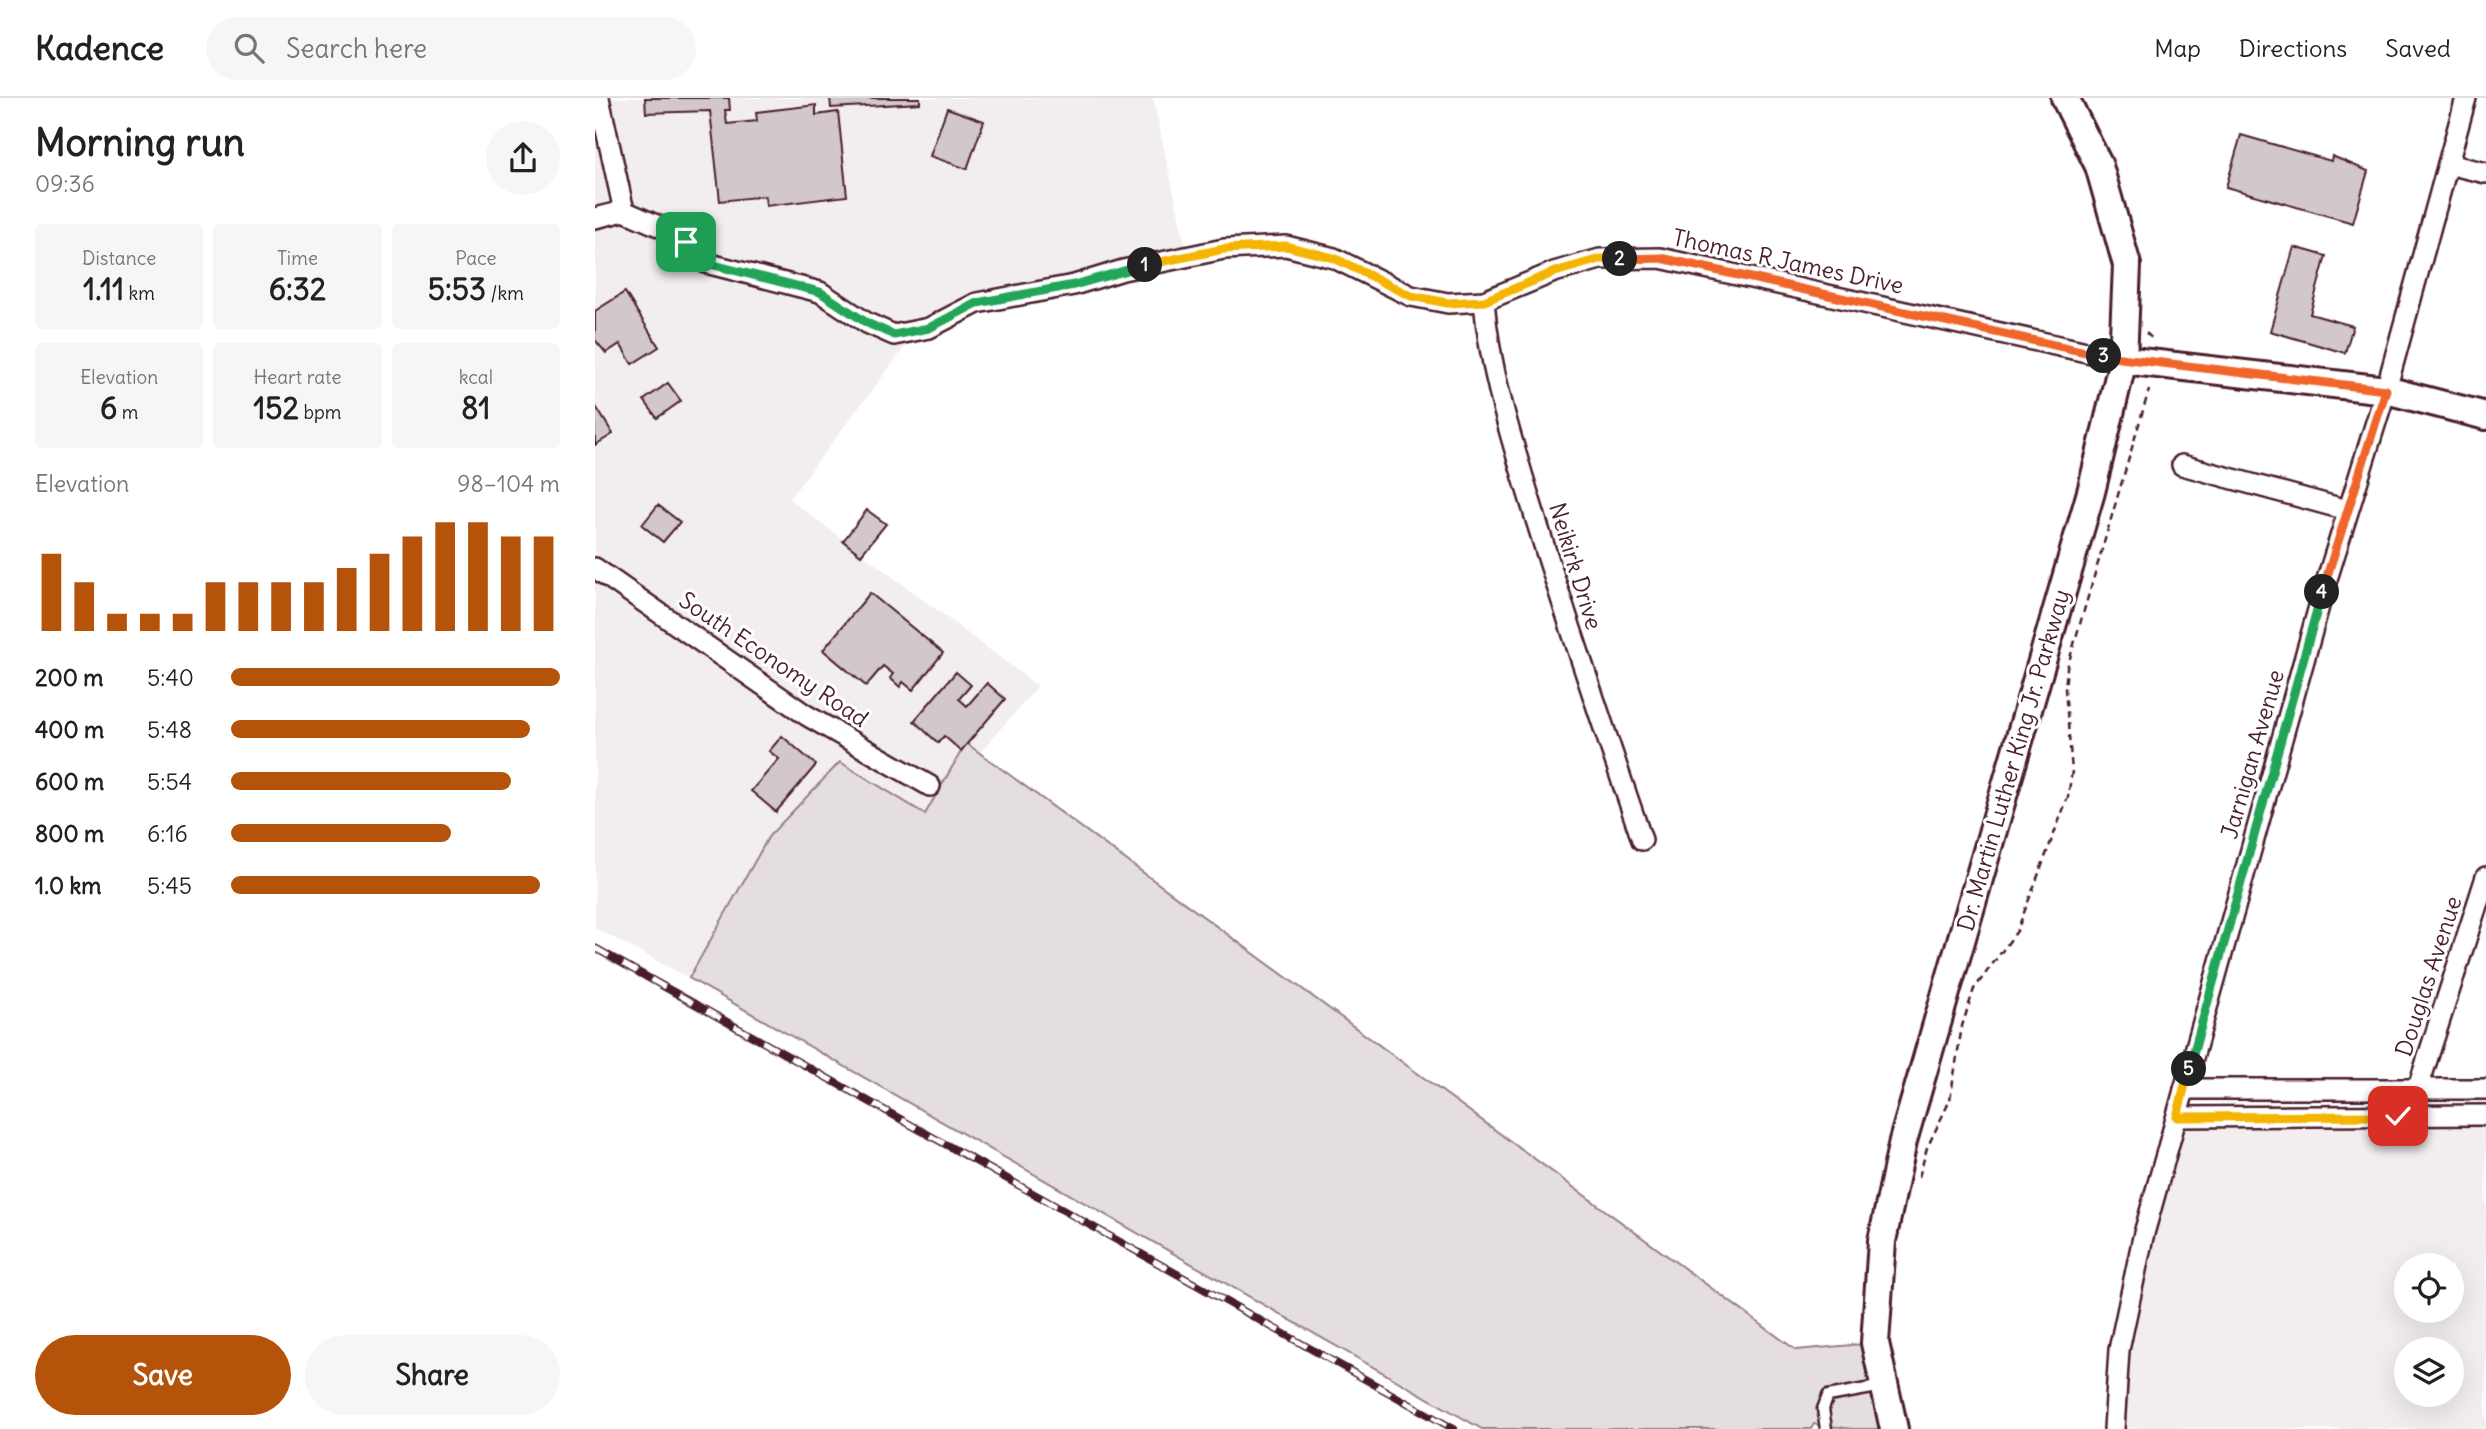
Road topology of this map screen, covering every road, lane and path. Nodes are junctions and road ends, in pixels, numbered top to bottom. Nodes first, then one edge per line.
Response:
1 (599, 98) edge
2 (2065, 98) edge
3 (2466, 98) edge
4 (2448, 164) junction
5 (2486, 173) edge
6 (624, 211) junction
7 (595, 218) edge
8 (1484, 301) junction
9 (2123, 360) junction
10 (2150, 390) dead end
11 (2386, 390) junction
12 (2486, 416) edge
13 (2182, 465) dead end
14 (2347, 510) junction
15 (595, 568) edge
16 (930, 786) dead end
17 (1642, 840) dead end
18 (2486, 877) edge
19 (2183, 1089) junction
20 (2486, 1089) edge
21 (2417, 1091) junction
22 (2486, 1115) edge
23 (2177, 1117) junction
24 (1917, 1186) dead end
25 (1884, 1386) junction
26 (1826, 1429) edge
27 (1894, 1429) edge
28 (2115, 1429) edge

1 - 6 street
2 - 9 main road, Dr. Martin Luther King Jr. Parkway
3 - 4 street, Jarnigan Avenue
4 - 5 street
4 - 11 street, Jarnigan Avenue
6 - 7 street
6 - 8 street, Thomas R James Drive
8 - 9 street, Thomas R James Drive
8 - 17 street, Neikirk Drive
9 - 11 main road
9 - 25 main road, Dr. Martin Luther King Jr. Parkway
10 - 24 path
11 - 12 main road
11 - 14 street, Jarnigan Avenue
13 - 14 street
14 - 19 street, Jarnigan Avenue
15 - 16 street, South Economy Road
18 - 21 street, Douglas Avenue
19 - 21 street
19 - 23 street, Jarnigan Avenue
20 - 21 street
22 - 23 street
23 - 28 street, Jarnigan Avenue
25 - 26 lane
25 - 27 main road, Dr. Martin Luther King Jr. Parkway

